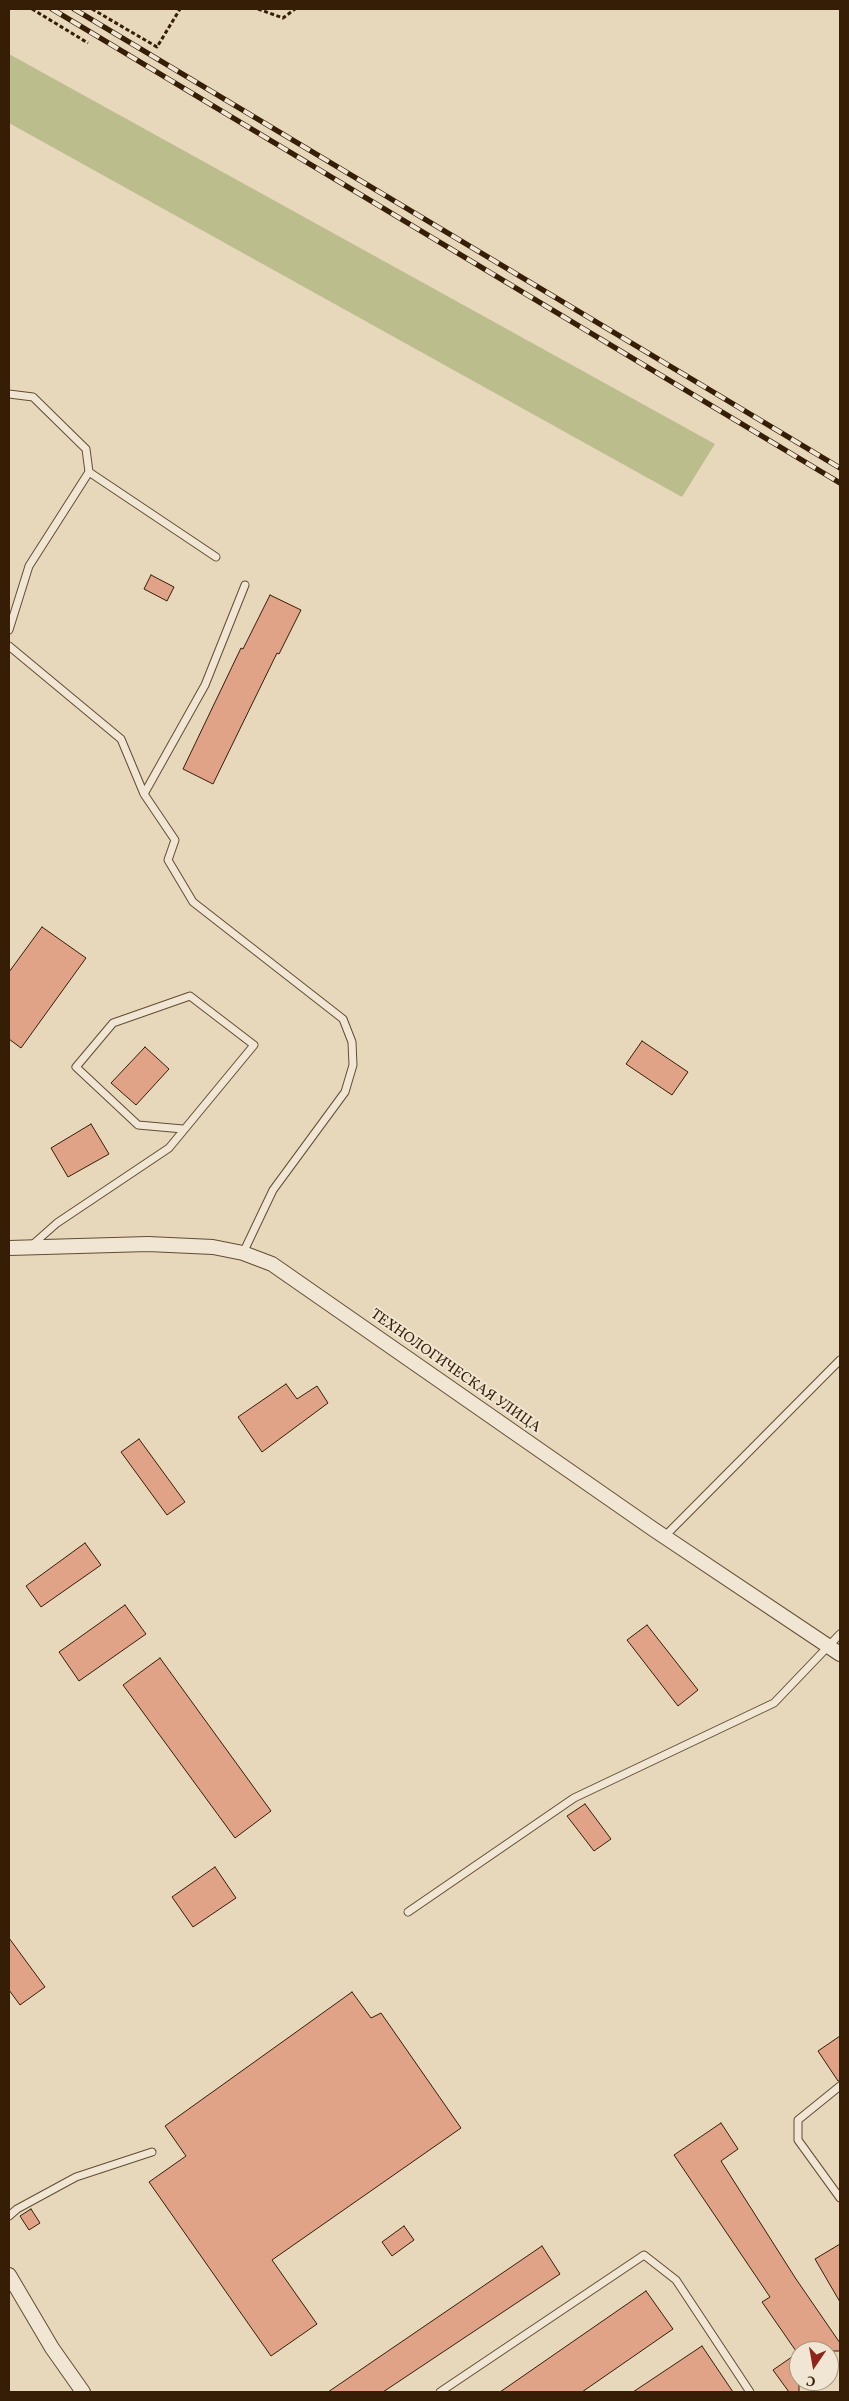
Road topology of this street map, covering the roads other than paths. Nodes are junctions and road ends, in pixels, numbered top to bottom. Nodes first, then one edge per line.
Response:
1 (9, 394) edge
2 (89, 472) junction
3 (216, 557) dead end
4 (245, 585) dead end
5 (9, 630) edge
6 (9, 646) edge
7 (144, 794) junction
8 (184, 1129) junction
9 (31, 1246) junction
10 (9, 1248) edge
11 (243, 1253) junction
12 (840, 1360) edge
13 (664, 1537) junction
14 (840, 1634) edge
15 (835, 1650) edge
16 (408, 1912) dead end
17 (840, 2086) edge
18 (152, 2152) dead end
19 (840, 2198) edge
20 (9, 2216) edge
21 (9, 2275) edge
22 (83, 2392) edge
23 (440, 2392) edge
24 (750, 2392) edge

1 - 2 lane
2 - 3 lane
2 - 5 lane
4 - 7 lane
6 - 7 lane
7 - 11 lane
8 - 8 lane
8 - 9 lane
9 - 10 street, ТЕХНОЛОГИЧЕСКАЯ УЛИЦА
9 - 11 street, ТЕХНОЛОГИЧЕСКАЯ УЛИЦА
11 - 13 street, ТЕХНОЛОГИЧЕСКАЯ УЛИЦА
12 - 13 lane
13 - 15 street, ТЕХНОЛОГИЧЕСКАЯ УЛИЦА
14 - 15 lane
15 - 16 lane
17 - 19 lane
18 - 20 lane
21 - 22 street
23 - 24 lane

